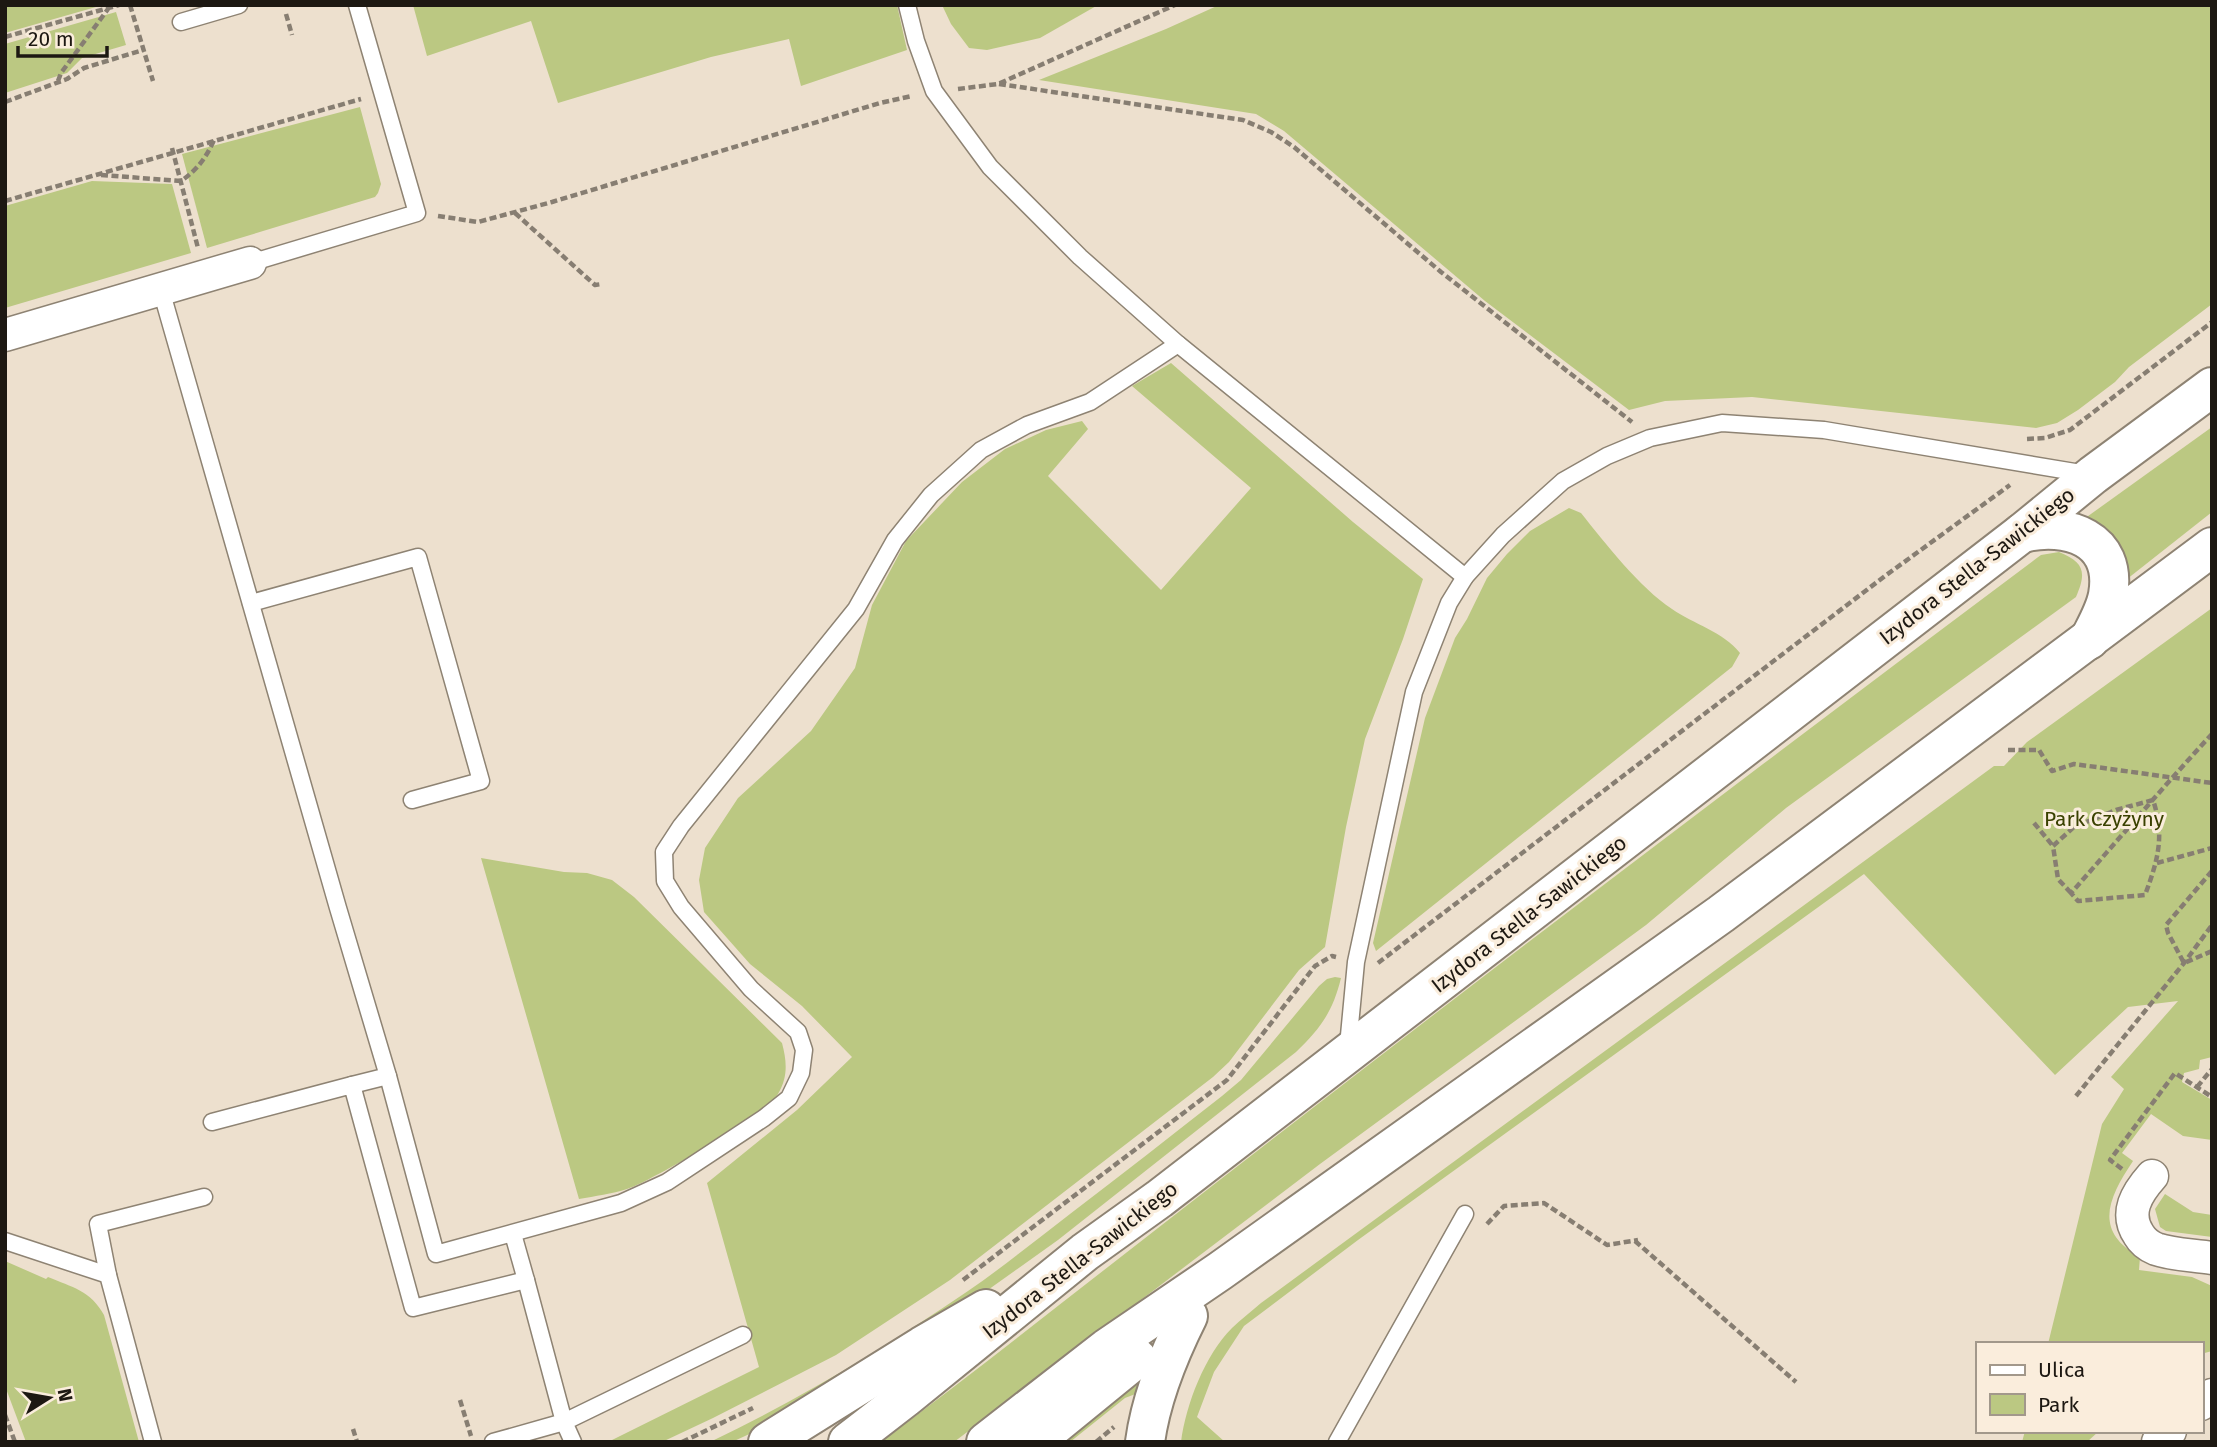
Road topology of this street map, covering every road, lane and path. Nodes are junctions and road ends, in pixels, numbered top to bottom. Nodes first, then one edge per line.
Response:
1 (119, 5) edge
2 (130, 5) edge
3 (239, 5) edge
4 (357, 5) edge
5 (907, 5) edge
6 (1175, 5) edge
7 (108, 8) junction
8 (286, 14) dead end
9 (181, 22) dead end
10 (292, 35) dead end
11 (5, 37) edge
12 (143, 50) junction
13 (153, 81) dead end
14 (57, 82) junction
15 (998, 84) junction
16 (934, 91) junction
17 (362, 99) dead end
18 (5, 102) edge
19 (214, 140) junction
20 (172, 150) junction
21 (97, 174) junction
22 (181, 181) junction
23 (5, 201) edge
24 (514, 212) junction
25 (416, 213) junction
26 (200, 256) dead end
27 (250, 263) joint
28 (602, 284) dead end
29 (161, 290) junction
30 (2212, 321) edge
31 (5, 335) edge
32 (1178, 344) junction
33 (2212, 387) edge
34 (1650, 438) junction
35 (2020, 464) junction
36 (2093, 475) junction
37 (2022, 533) junction
38 (2212, 547) edge
39 (1465, 577) junction
40 (251, 603) junction
41 (2089, 640) junction
42 (2212, 734) edge
43 (2008, 751) dead end
44 (2172, 777) junction
45 (2212, 783) edge
46 (412, 800) dead end
47 (2153, 800) junction
48 (2034, 822) dead end
49 (2053, 846) junction
50 (2212, 848) edge
51 (2157, 863) junction
52 (2212, 871) edge
53 (2071, 893) junction
54 (2212, 925) edge
55 (2212, 951) edge
56 (1356, 962) junction
57 (2183, 963) junction
58 (1348, 1054) junction
59 (2212, 1069) edge
60 (388, 1076) junction
61 (352, 1085) junction
62 (2197, 1087) junction
63 (2076, 1096) dead end
64 (2212, 1097) edge
65 (212, 1122) dead end
66 (2140, 1174) joint
67 (204, 1197) dead end
68 (1465, 1214) dead end
69 (1480, 1232) dead end
70 (513, 1234) junction
71 (5, 1241) edge
72 (1085, 1252) junction
73 (2212, 1258) edge
74 (1220, 1271) junction
75 (107, 1275) junction
76 (526, 1280) junction
77 (962, 1281) dead end
78 (1188, 1316) junction
79 (743, 1335) dead end
80 (1796, 1382) dead end
81 (460, 1400) dead end
82 (762, 1404) dead end
83 (5, 1415) edge
84 (564, 1422) junction
85 (353, 1429) dead end
86 (15, 1442) edge
87 (153, 1442) edge
88 (357, 1442) edge
89 (472, 1442) edge
90 (493, 1442) edge
91 (573, 1442) edge
92 (682, 1442) edge
93 (768, 1442) edge
94 (848, 1442) edge
95 (986, 1442) edge
96 (1034, 1442) edge
97 (1145, 1442) edge
98 (1336, 1442) edge

1 - 7 path
2 - 12 path
3 - 9 lane
4 - 25 lane
5 - 16 lane
6 - 15 path
7 - 11 path
7 - 14 path
8 - 10 path
12 - 13 path
12 - 14 path
14 - 18 path
15 - 16 path
15 - 34 path
16 - 24 path
16 - 32 lane
17 - 19 path
19 - 20 path
19 - 22 path
20 - 21 path
20 - 22 path
21 - 22 path
21 - 23 path
22 - 26 path
24 - 25 path
24 - 28 path
25 - 27 lane
27 - 29 street
29 - 31 street
29 - 40 lane
30 - 35 path
32 - 39 lane
32 - 70 lane
33 - 36 main road, Izydora Stella-Sawickiego
34 - 35 lane
34 - 39 lane
35 - 36 lane
35 - 56 path
36 - 37 main road, Izydora Stella-Sawickiego
37 - 41 main road
37 - 58 main road, Izydora Stella-Sawickiego
38 - 41 main road
39 - 56 lane
40 - 46 lane
40 - 60 lane
41 - 74 main road
42 - 44 path
43 - 44 path
44 - 45 path
44 - 47 path
47 - 49 path
47 - 51 path
47 - 53 path
48 - 49 path
49 - 53 path
50 - 51 path
51 - 53 path
52 - 57 path
54 - 57 path
55 - 57 path
56 - 58 lane
56 - 77 path
57 - 63 path
58 - 72 main road, Izydora Stella-Sawickiego
59 - 62 path
60 - 61 lane
60 - 70 lane
61 - 65 lane
61 - 76 lane
62 - 64 path
62 - 66 path
66 - 73 street
67 - 75 lane
68 - 98 lane
69 - 80 path
70 - 76 lane
71 - 75 lane
72 - 93 main road
72 - 94 main road, Izydora Stella-Sawickiego
74 - 78 main road
74 - 95 main road
75 - 87 lane
76 - 84 lane
78 - 96 main road
78 - 97 main road
79 - 84 lane
81 - 89 path
82 - 92 path
83 - 86 path
84 - 90 lane
84 - 91 lane
85 - 88 path

